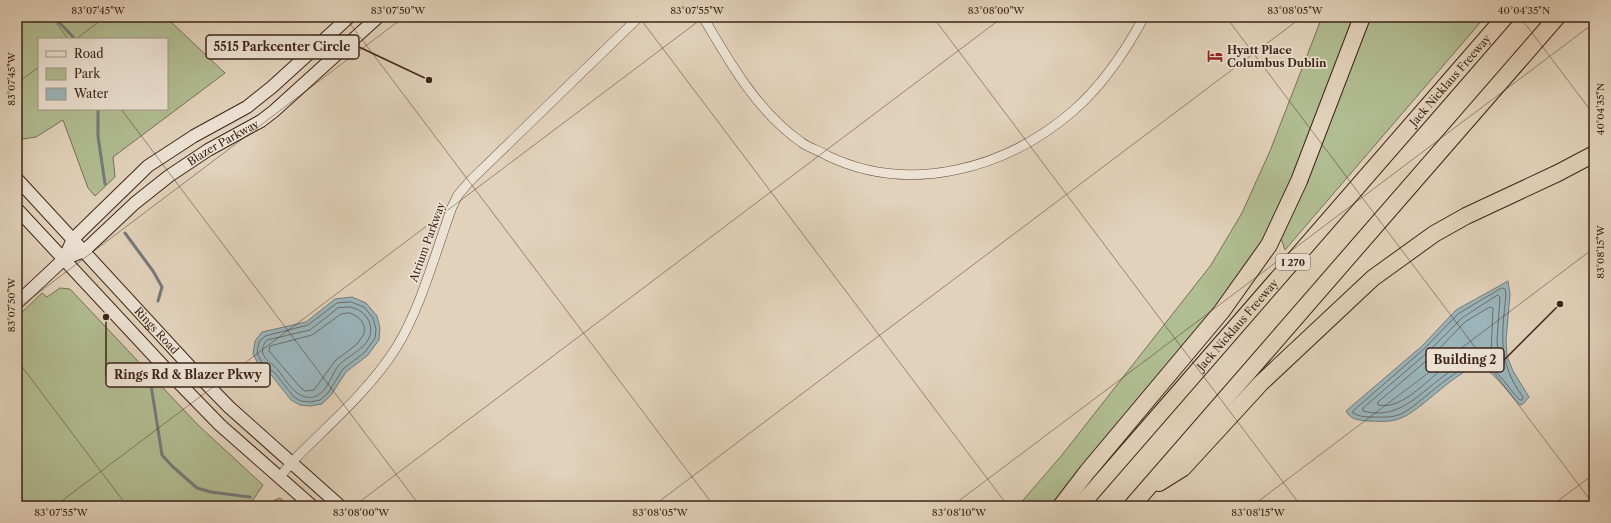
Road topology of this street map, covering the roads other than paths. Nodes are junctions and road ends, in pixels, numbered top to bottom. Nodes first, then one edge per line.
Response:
1 (349, 17) edge
2 (378, 17) edge
3 (639, 17) edge
4 (703, 17) edge
5 (1144, 17) edge
6 (1362, 17) edge
7 (1505, 17) edge
8 (1557, 17) edge
9 (1594, 154) edge
10 (17, 179) edge
11 (17, 209) edge
12 (73, 239) junction
13 (84, 251) junction
14 (64, 260) junction
15 (17, 303) edge
16 (291, 463) junction
17 (280, 477) junction
18 (1143, 494) junction
19 (312, 506) edge
20 (340, 506) edge
21 (1060, 506) edge
22 (1080, 506) edge
23 (1132, 506) edge

1 - 12 main road, Blazer Parkway
2 - 13 main road, Blazer Parkway
3 - 16 street, Atrium Parkway
4 - 5 street
6 - 21 highway
7 - 22 highway, Jack Nicklaus Freeway / I 270
8 - 18 highway
9 - 18 highway
10 - 12 main road, Rings Road
11 - 14 main road, Rings Road
12 - 13 main road, Rings Road
12 - 14 main road, Blazer Parkway
13 - 14 main road, Blazer Parkway
13 - 16 main road, Rings Road
14 - 15 main road, Blazer Parkway
14 - 17 main road, Rings Road
16 - 17 street, Atrium Parkway
16 - 20 main road, Rings Road
17 - 19 main road, Rings Road
18 - 23 highway

